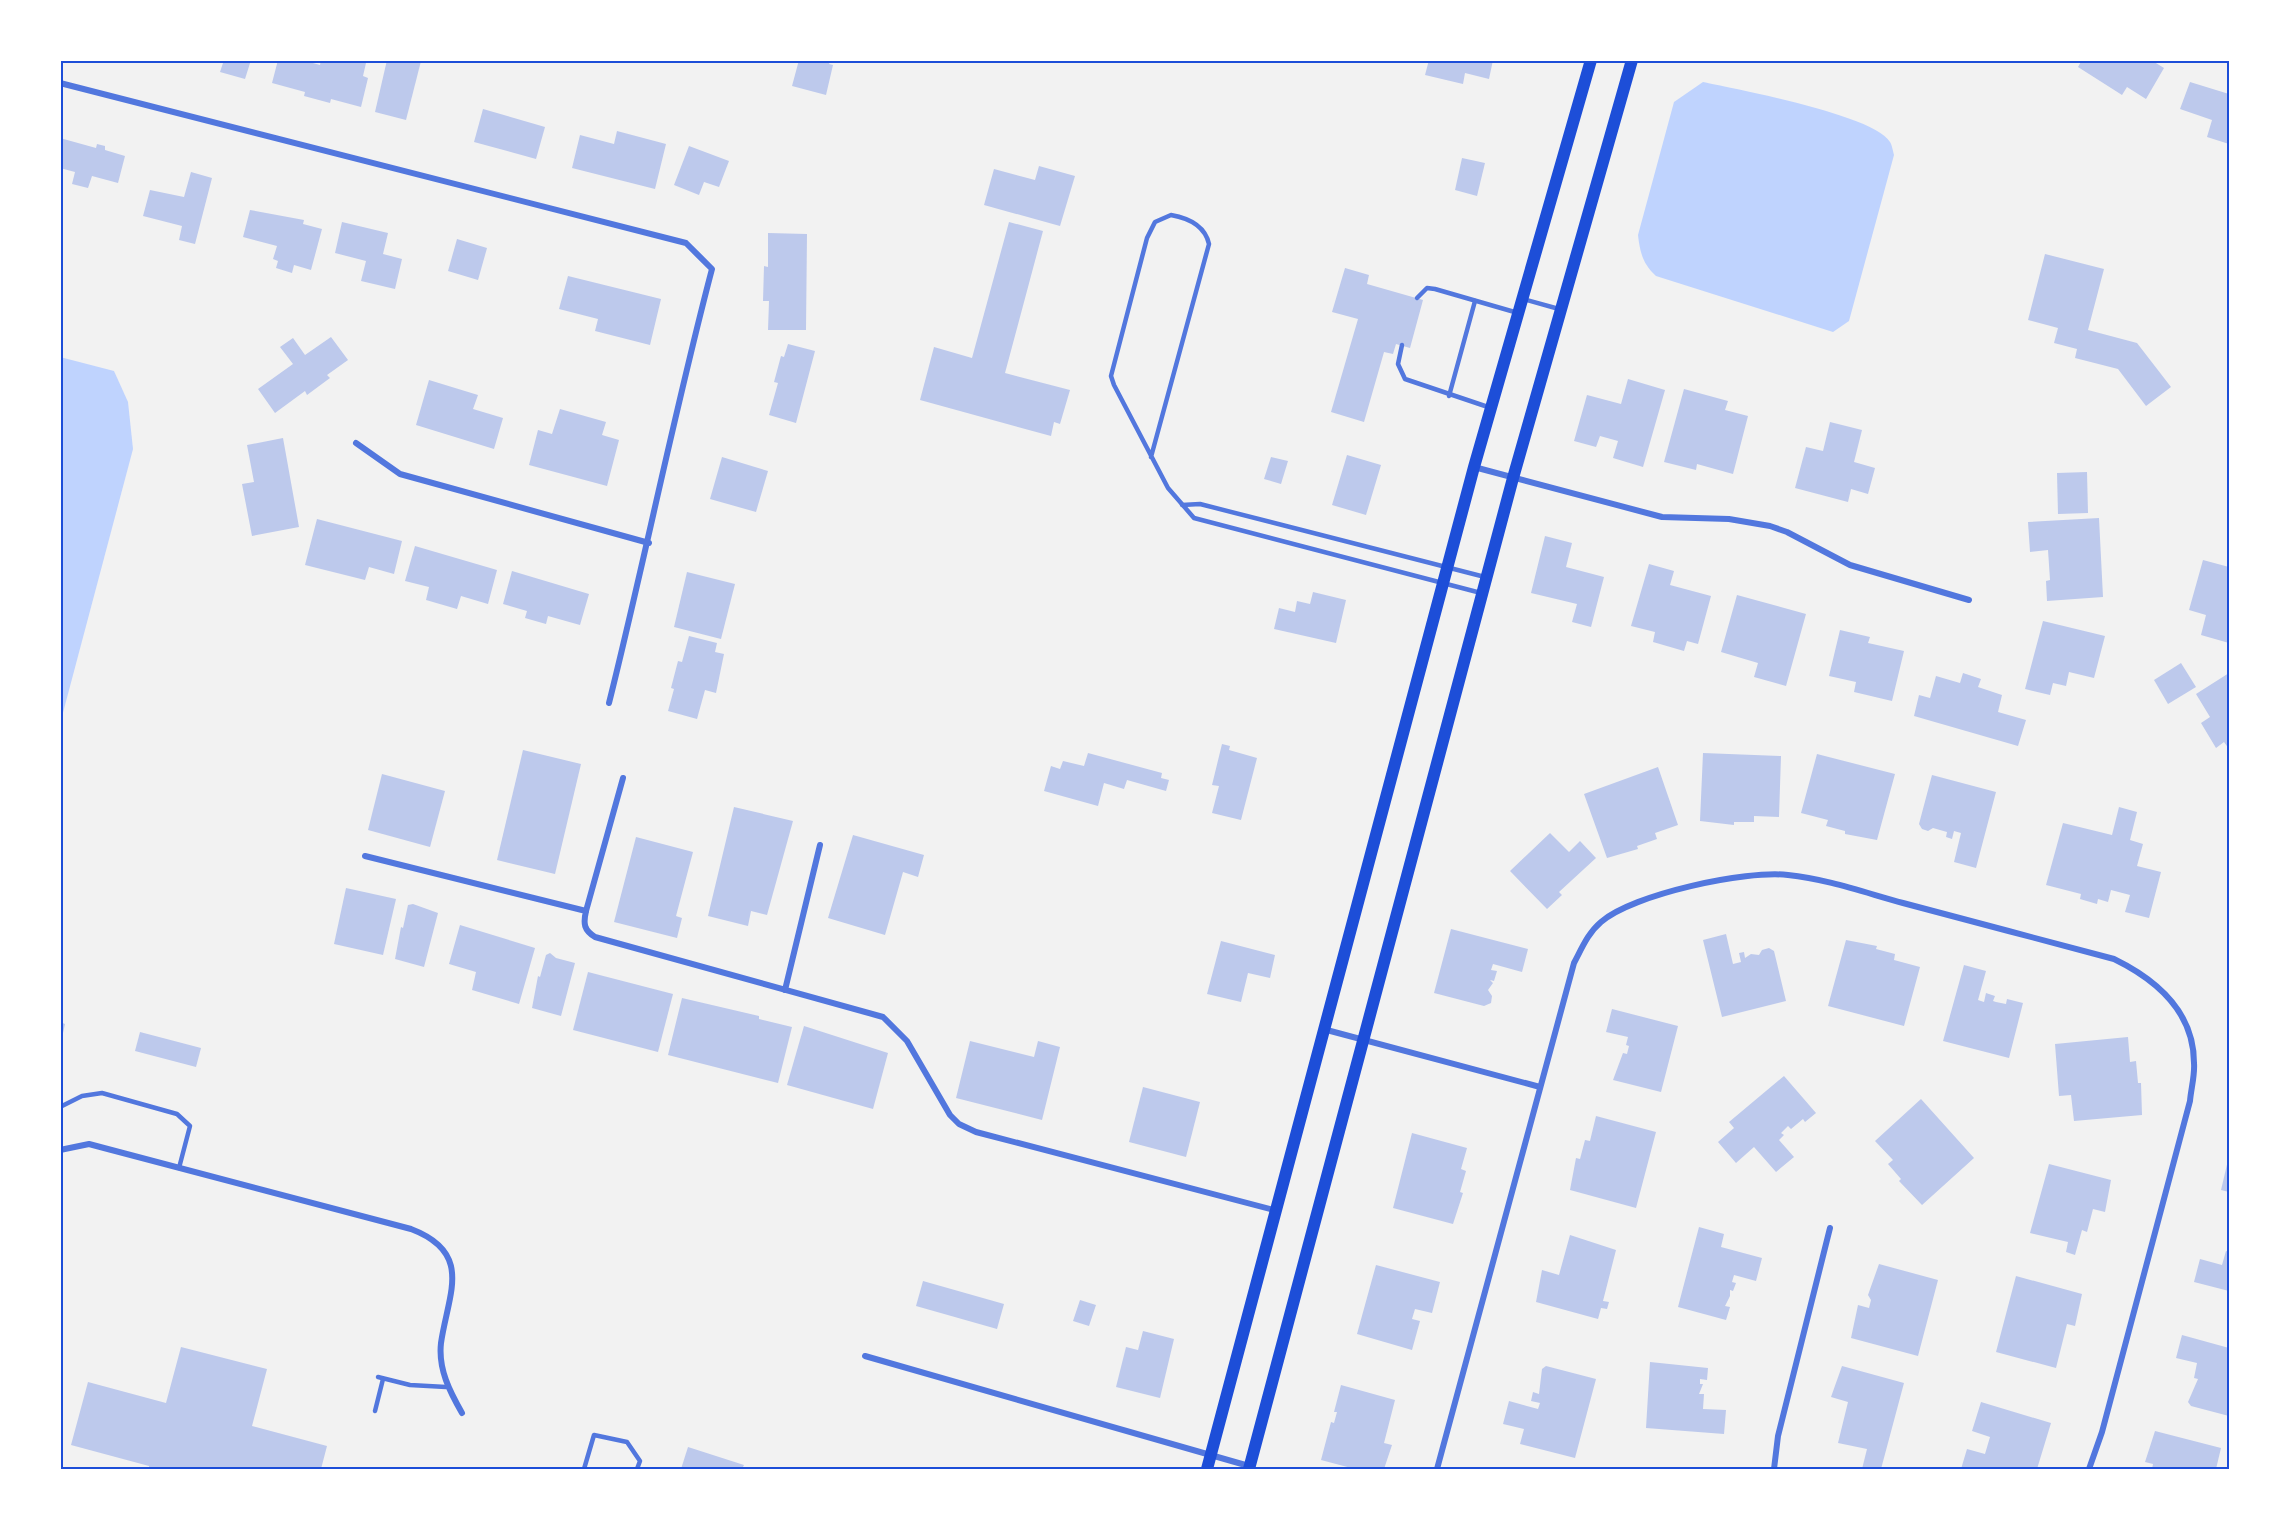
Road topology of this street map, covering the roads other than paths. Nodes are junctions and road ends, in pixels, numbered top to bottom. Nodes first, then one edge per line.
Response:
1 (1591, 60) edge
2 (1632, 60) edge
3 (60, 83) edge
4 (1417, 298) dead end
5 (1522, 299) junction
6 (1475, 301) junction
7 (1561, 309) junction
8 (1518, 313) junction
9 (1402, 345) dead end
10 (1449, 396) junction
11 (1491, 408) junction
12 (356, 443) dead end
13 (1152, 457) junction
14 (1474, 467) junction
15 (1513, 478) junction
16 (1182, 505) junction
17 (649, 543) junction
18 (1447, 566) junction
19 (1487, 577) junction
20 (1443, 582) junction
21 (1482, 593) junction
22 (1969, 600) dead end
23 (609, 703) dead end
24 (623, 778) dead end
25 (820, 845) dead end
26 (364, 856) dead end
27 (586, 911) junction
28 (785, 990) junction
29 (1323, 1029) junction
30 (1363, 1040) junction
31 (1540, 1087) junction
32 (60, 1107) edge
33 (60, 1150) edge
34 (179, 1168) junction
35 (1274, 1210) junction
36 (1830, 1228) dead end
37 (865, 1356) dead end
38 (446, 1387) junction
39 (375, 1411) dead end
40 (462, 1413) dead end
41 (1210, 1455) junction
42 (1250, 1468) edge
43 (584, 1469) edge
44 (637, 1469) edge
45 (1207, 1469) edge
46 (1437, 1469) edge
47 (1774, 1469) edge
48 (2089, 1469) edge

1 - 5 main road
2 - 7 main road
3 - 17 street
4 - 6 lane
5 - 7 lane
5 - 8 main road
6 - 8 lane
6 - 10 lane
7 - 15 main road
8 - 11 main road
9 - 10 lane
10 - 11 lane
11 - 14 main road
12 - 17 street
13 - 13 lane
13 - 16 lane
14 - 15 street
14 - 18 main road
15 - 19 main road
15 - 22 street
16 - 18 lane
16 - 20 lane
17 - 23 street
18 - 19 lane
18 - 20 main road
19 - 21 main road
20 - 21 lane
20 - 29 main road
21 - 30 main road
24 - 27 street
25 - 28 street
26 - 27 street
27 - 28 street
28 - 35 street
29 - 30 street
29 - 35 main road
30 - 31 street
30 - 42 main road
31 - 46 street
31 - 48 street
32 - 34 lane
33 - 34 street
34 - 38 street
35 - 41 main road
36 - 47 street
37 - 41 street
38 - 39 lane
38 - 40 street
41 - 42 street
41 - 45 main road
43 - 44 lane

